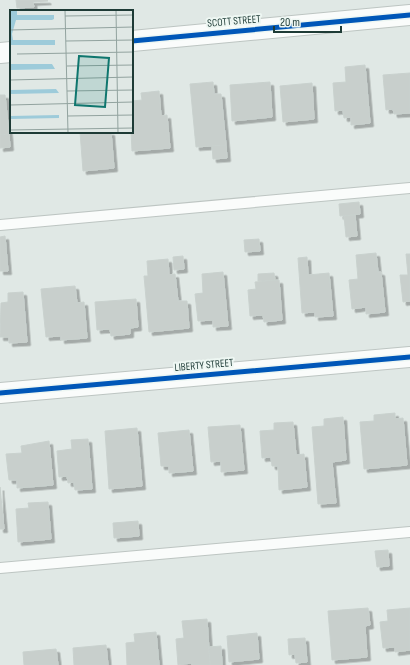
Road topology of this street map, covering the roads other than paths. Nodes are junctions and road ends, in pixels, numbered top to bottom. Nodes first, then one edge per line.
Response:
1 (410, 15) edge
2 (133, 41) edge
3 (10, 52) edge
4 (0, 53) edge
5 (410, 188) edge
6 (0, 225) edge
7 (410, 357) edge
8 (0, 393) edge
9 (410, 532) edge
10 (0, 568) edge

1 - 2 street, SCOTT STREET
3 - 4 street
5 - 6 lane
7 - 8 street, LIBERTY STREET
9 - 10 lane

